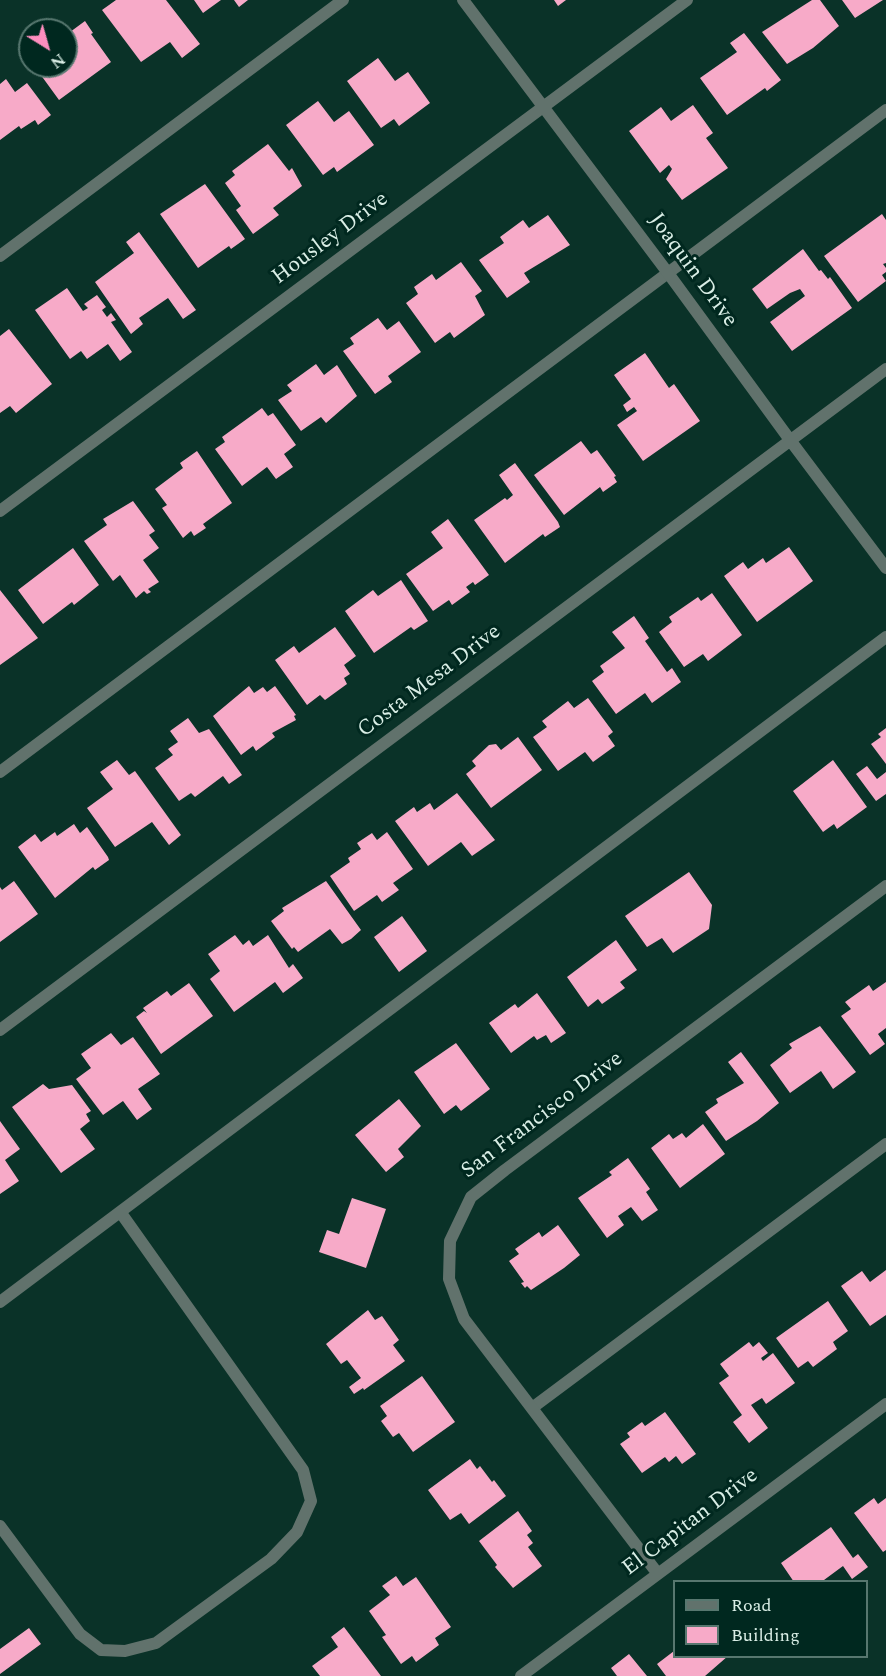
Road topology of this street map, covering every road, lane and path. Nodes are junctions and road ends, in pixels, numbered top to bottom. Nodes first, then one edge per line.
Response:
1 (343, 0) edge
2 (462, 0) edge
3 (687, 0) edge
4 (543, 107) junction
5 (886, 110) edge
6 (0, 256) edge
7 (668, 273) junction
8 (886, 369) edge
9 (790, 440) junction
10 (0, 511) edge
11 (886, 568) edge
12 (886, 637) edge
13 (0, 772) edge
14 (886, 886) edge
15 (0, 1030) edge
16 (886, 1144) edge
17 (121, 1213) junction
18 (0, 1302) edge
19 (886, 1404) edge
20 (532, 1408) junction
21 (0, 1526) edge
22 (658, 1574) junction
23 (521, 1676) edge

1 - 6 street
2 - 4 street, Joaquin Drive
3 - 4 street, Housley Drive
4 - 7 street, Joaquin Drive
4 - 10 street, Housley Drive
5 - 7 street
7 - 9 street, Joaquin Drive
7 - 13 street
8 - 9 street, Costa Mesa Drive
9 - 11 street, Joaquin Drive
9 - 15 street, Costa Mesa Drive
12 - 17 street
14 - 20 street, San Francisco Drive
16 - 20 street
17 - 18 street
17 - 21 street
19 - 22 street, El Capitan Drive
20 - 22 street, San Francisco Drive
22 - 23 street, El Capitan Drive

